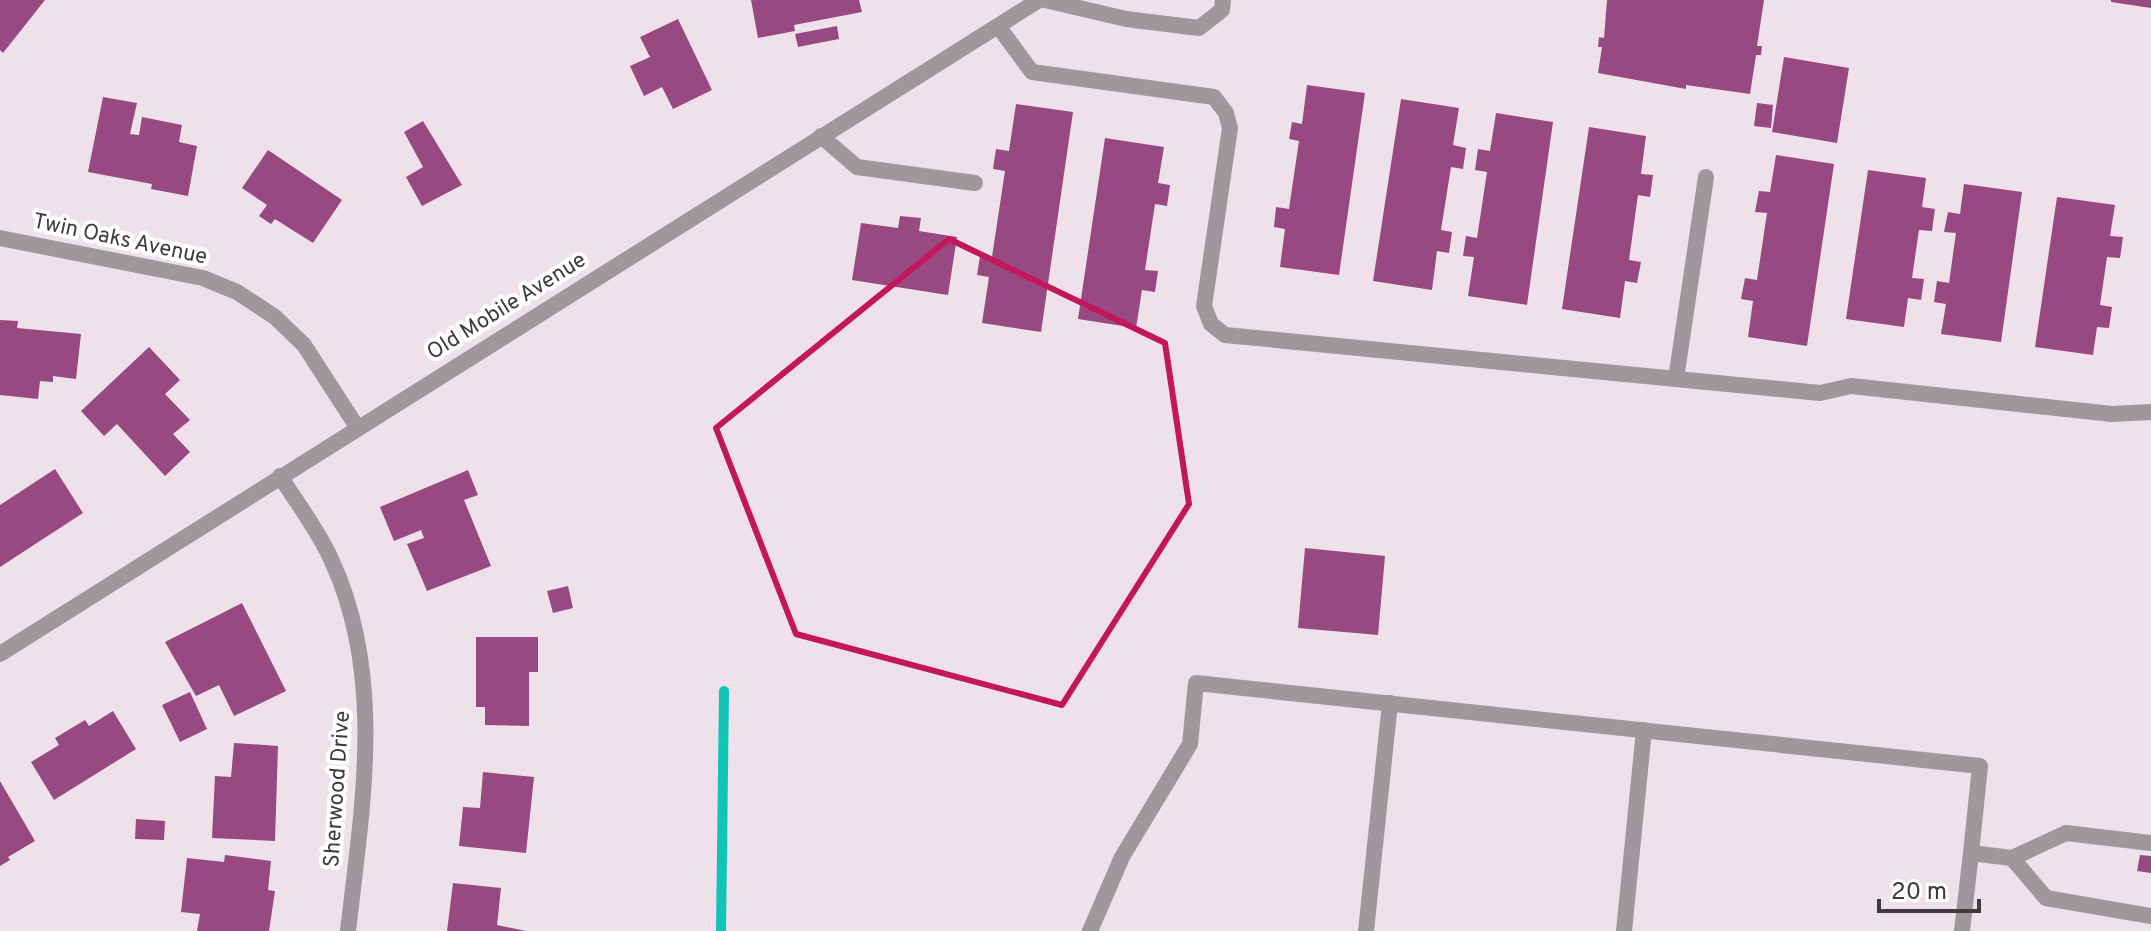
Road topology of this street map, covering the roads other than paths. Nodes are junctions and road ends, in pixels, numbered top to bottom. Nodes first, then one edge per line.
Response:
1 (1039, 0) edge
2 (1045, 0) edge
3 (1223, 0) edge
4 (998, 26) junction
5 (821, 136) junction
6 (1706, 177) dead end
7 (975, 183) dead end
8 (0, 238) edge
9 (1676, 379) junction
10 (2151, 412) edge
11 (357, 427) junction
12 (280, 476) junction
13 (0, 654) edge
14 (1390, 703) junction
15 (1644, 730) junction
16 (2151, 843) edge
17 (1971, 853) junction
18 (2012, 858) junction
19 (2151, 916) edge
20 (348, 931) edge
21 (1090, 931) edge
22 (1366, 931) edge
23 (1624, 931) edge
24 (1962, 931) edge

1 - 4 street, Old Mobile Avenue
2 - 3 street
4 - 5 street, Old Mobile Avenue
4 - 9 street
5 - 7 street
5 - 11 street, Old Mobile Avenue
6 - 9 street
8 - 11 street, Twin Oaks Avenue
9 - 10 street
11 - 12 street, Old Mobile Avenue
12 - 13 street, Old Mobile Avenue
12 - 20 street, Sherwood Drive
14 - 15 street
14 - 21 street
14 - 22 street
15 - 17 street
15 - 23 street
16 - 18 street
17 - 18 street
17 - 24 street
18 - 19 street

